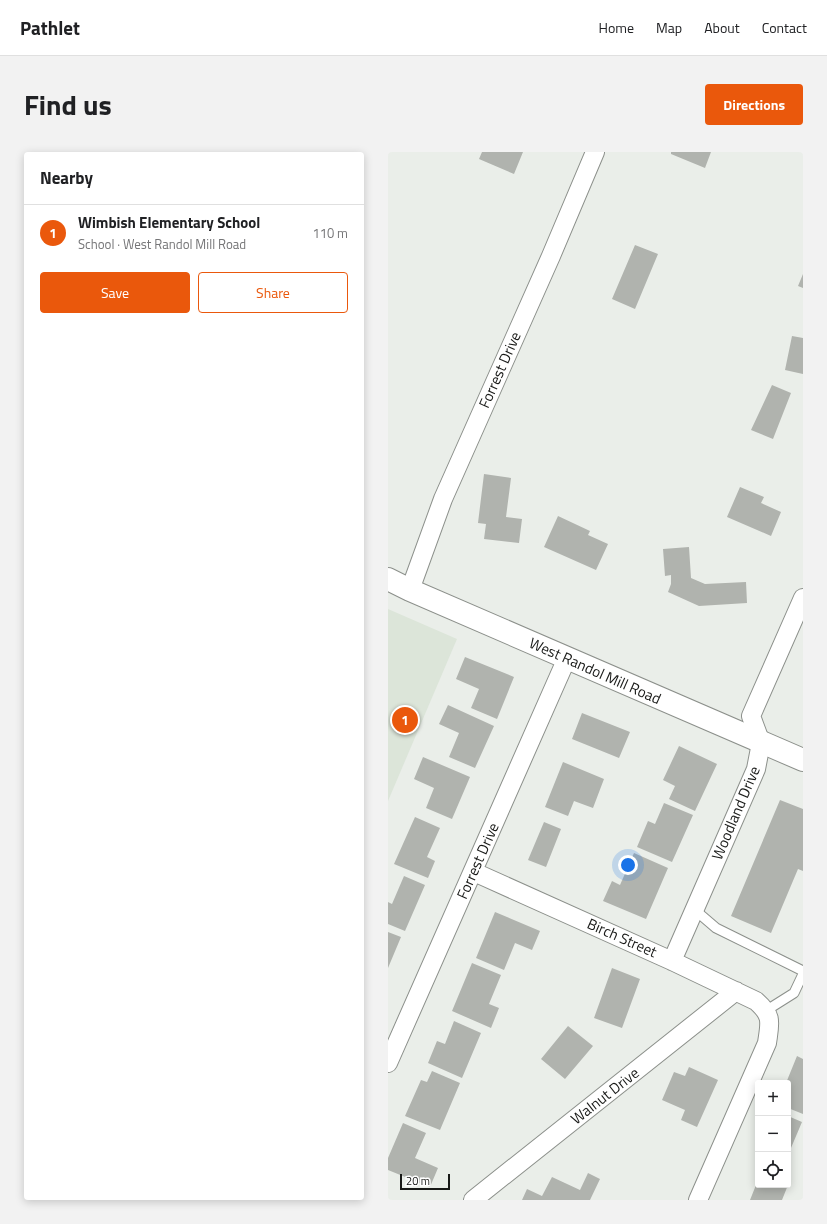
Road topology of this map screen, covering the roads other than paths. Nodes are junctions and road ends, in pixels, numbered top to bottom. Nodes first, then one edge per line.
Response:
1 (595, 152) edge
2 (388, 579) edge
3 (410, 590) junction
4 (803, 598) edge
5 (567, 658) junction
6 (761, 743) junction
7 (803, 760) edge
8 (474, 872) junction
9 (695, 910) junction
10 (672, 961) junction
11 (803, 972) edge
12 (736, 991) junction
13 (767, 1010) junction
14 (388, 1063) edge
15 (473, 1200) edge
16 (698, 1200) edge

1 - 3 street, Forrest Drive
2 - 3 main road, West Randol Mill Road
3 - 5 main road, West Randol Mill Road
4 - 6 street
5 - 6 main road, West Randol Mill Road
5 - 8 street, Forrest Drive
6 - 7 main road, West Randol Mill Road
6 - 9 street, Woodland Drive
8 - 10 street, Birch Street
8 - 14 street, Forrest Drive
9 - 10 street, Woodland Drive
9 - 11 lane
10 - 12 street, Birch Street
11 - 13 lane
12 - 13 street, Birch Street
12 - 15 street, Walnut Drive
13 - 16 street

